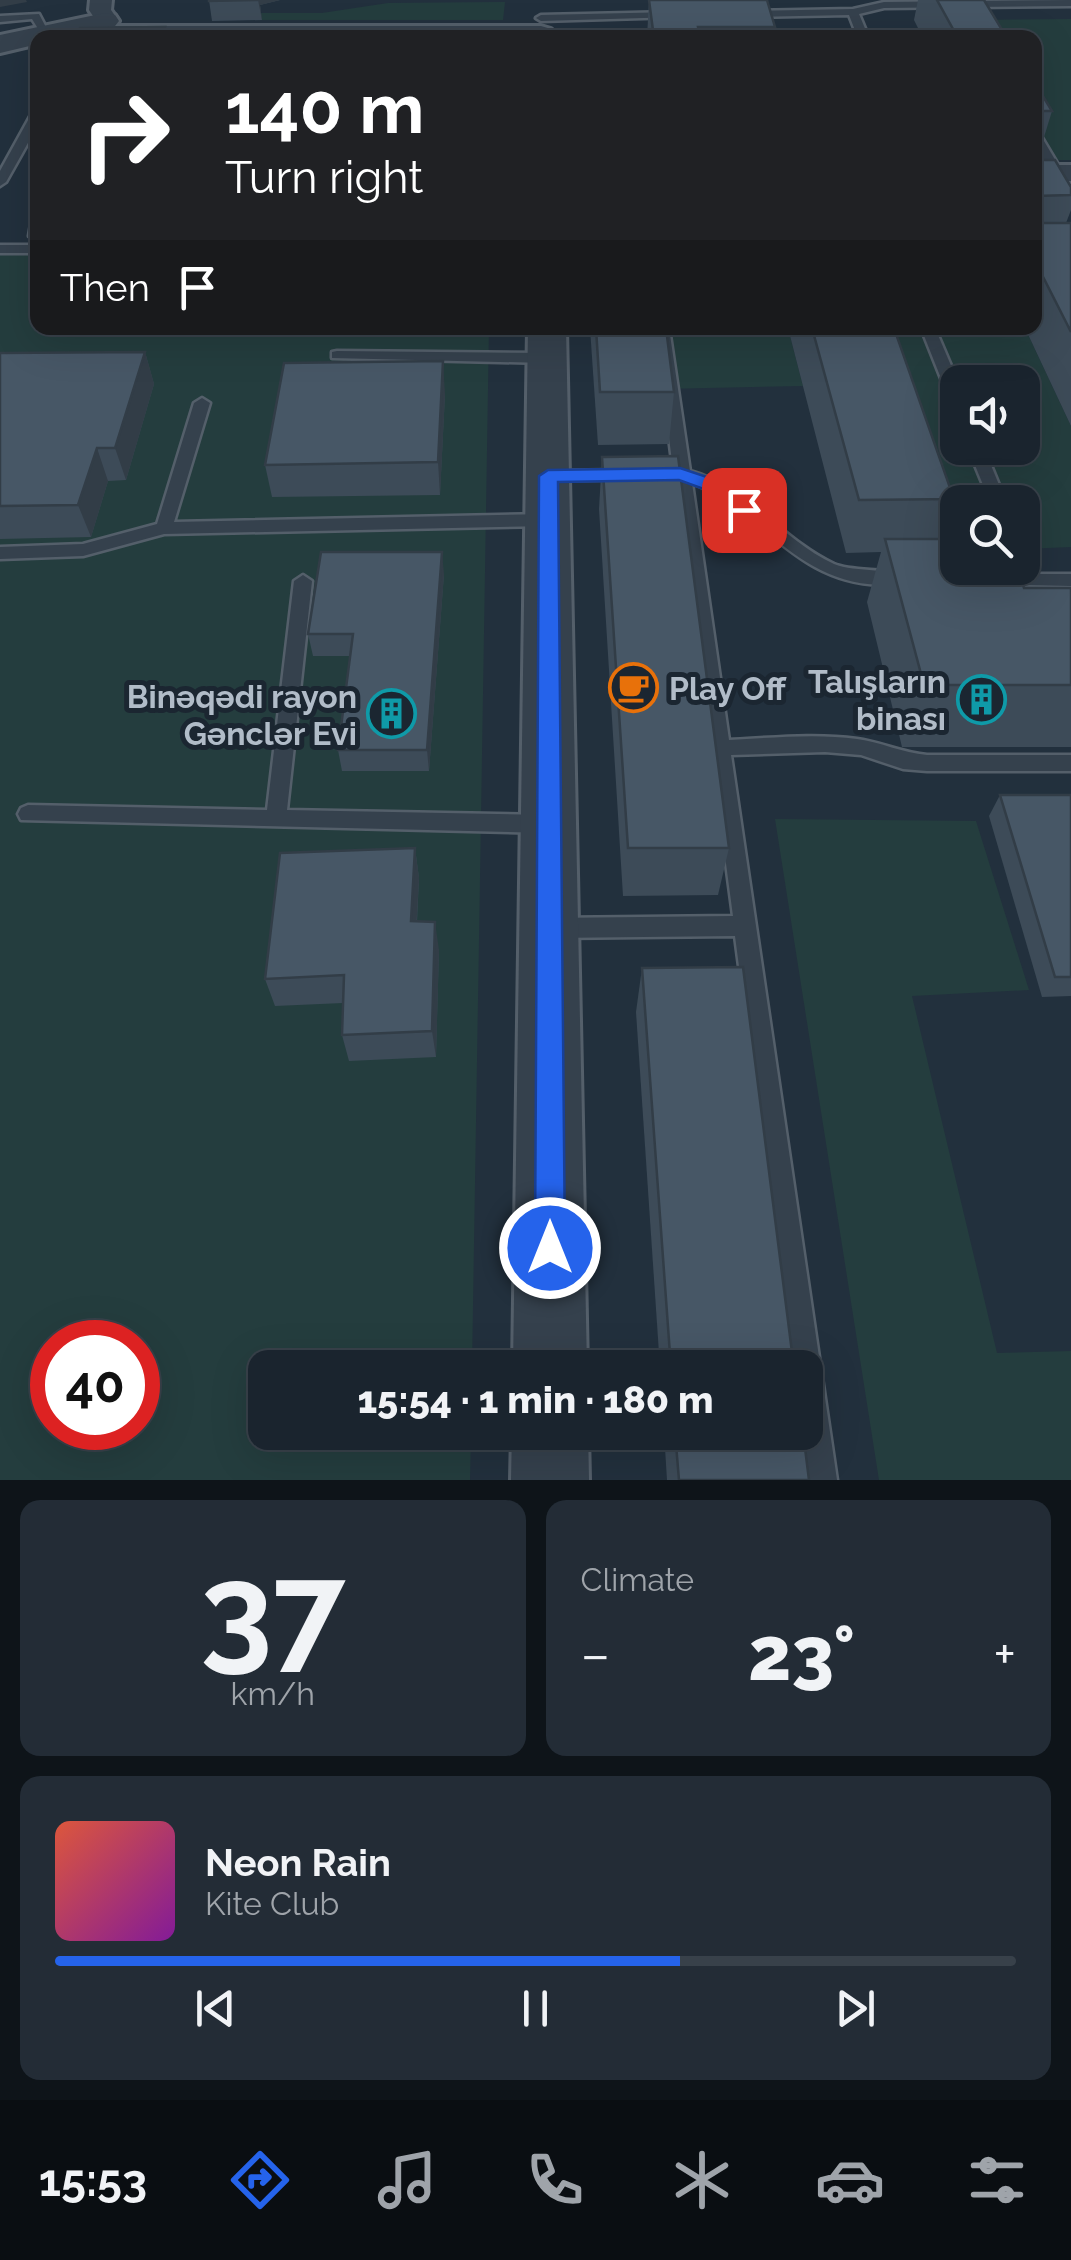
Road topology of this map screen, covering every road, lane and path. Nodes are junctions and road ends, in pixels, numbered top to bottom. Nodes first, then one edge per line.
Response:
1 (882, 2) edge
2 (1071, 3) edge
3 (181, 4) edge
4 (104, 10) edge
5 (853, 12) junction
6 (736, 14) edge
7 (697, 15) edge
8 (0, 19) edge
9 (541, 23) edge
10 (46, 30) edge
11 (67, 30) edge
12 (181, 30) edge
13 (272, 30) edge
14 (861, 30) edge
15 (30, 41) edge
16 (0, 44) edge
17 (30, 44) edge
18 (0, 52) edge
19 (30, 127) edge
20 (21, 142) junction
21 (30, 143) edge
22 (1042, 151) edge
23 (1053, 175) edge
24 (0, 182) edge
25 (30, 249) edge
26 (0, 250) edge
27 (663, 335) edge
28 (931, 335) edge
29 (547, 343) edge
30 (337, 355) dead end
31 (943, 365) edge
32 (202, 403) dead end
33 (680, 474) junction
34 (549, 498) junction
35 (164, 528) junction
36 (0, 553) edge
37 (1040, 574) edge
38 (916, 579) edge
39 (1071, 580) edge
40 (303, 581) dead end
41 (720, 748) junction
42 (1071, 763) edge
43 (28, 814) dead end
44 (276, 819) junction
45 (549, 824) junction
46 (744, 926) junction
47 (550, 928) junction
48 (550, 1350) edge
49 (550, 1450) edge
50 (550, 1480) edge
51 (822, 1480) edge

1 - 2 lane
1 - 5 lane
3 - 4 street
3 - 12 street
4 - 11 street
5 - 6 lane
5 - 14 lane
7 - 9 lane
8 - 10 lane
9 - 13 street
15 - 16 street
17 - 18 street
19 - 20 lane
20 - 21 lane
20 - 24 lane
22 - 23 lane
25 - 26 lane
27 - 33 lane
28 - 31 lane
29 - 30 lane
29 - 34 street
32 - 35 lane
33 - 34 lane
33 - 38 lane
33 - 41 lane
34 - 35 lane
34 - 45 street
35 - 36 lane
37 - 39 lane
40 - 44 lane
41 - 42 lane
41 - 46 lane
43 - 44 lane
44 - 45 lane
45 - 47 street
46 - 47 lane
46 - 51 lane
47 - 48 street
49 - 50 street

